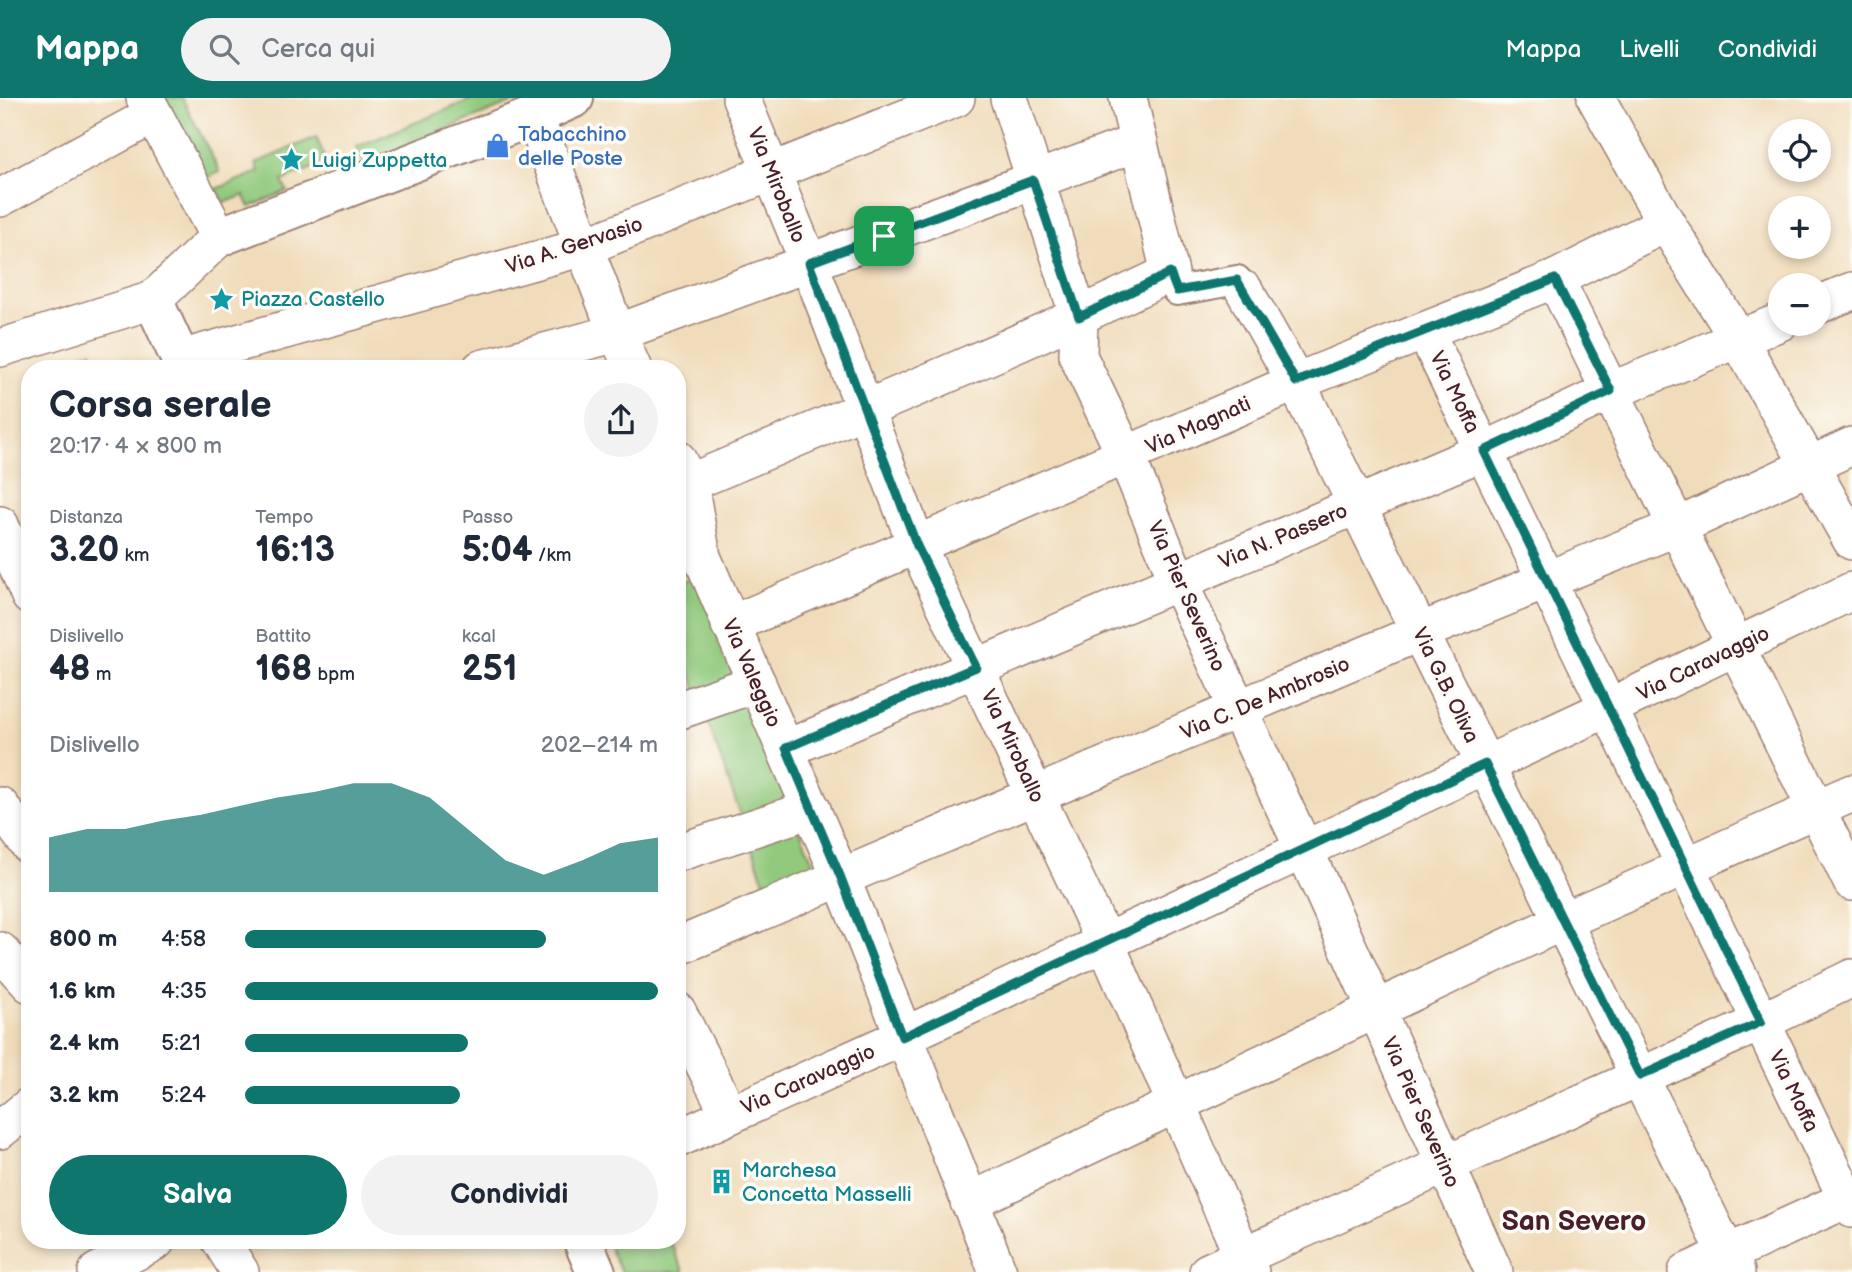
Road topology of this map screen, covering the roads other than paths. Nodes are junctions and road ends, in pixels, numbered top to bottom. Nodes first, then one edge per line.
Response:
1 (574, 98) edge
2 (741, 98) edge
3 (956, 98) edge
4 (1009, 98) edge
5 (1128, 98) edge
6 (1596, 98) edge
7 (149, 106) edge
8 (534, 116) junction
9 (1139, 142) junction
10 (772, 172) junction
11 (1033, 180) junction
12 (0, 198) edge
13 (1666, 223) junction
14 (219, 237) junction
15 (584, 247) junction
16 (809, 263) junction
17 (1170, 273) junction
18 (1555, 279) junction
19 (1244, 290) joint
20 (1852, 291) edge
21 (153, 300) junction
22 (1831, 300) edge
23 (1079, 317) junction
24 (1768, 327) edge
25 (1425, 331) junction
26 (617, 333) junction
27 (1740, 340) junction
28 (0, 348) edge
29 (180, 360) edge
30 (196, 360) edge
31 (515, 360) edge
32 (629, 360) edge
33 (1296, 382) junction
34 (1611, 391) junction
35 (866, 409) junction
36 (1852, 446) edge
37 (1484, 451) junction
38 (1126, 456) junction
39 (1809, 465) junction
40 (686, 472) edge
41 (1357, 505) junction
42 (0, 525) edge
43 (1677, 527) junction
44 (686, 528) edge
45 (1852, 541) edge
46 (917, 546) junction
47 (689, 561) edge
48 (21, 575) edge
49 (1178, 581) junction
50 (1547, 582) junction
51 (1852, 592) edge
52 (730, 625) junction
53 (1420, 632) junction
54 (1737, 647) junction
55 (976, 667) junction
56 (757, 683) junction
57 (686, 708) edge
58 (1608, 708) junction
59 (1237, 709) junction
60 (786, 748) junction
61 (1485, 764) junction
62 (1852, 793) edge
63 (1035, 795) junction
64 (0, 806) edge
65 (811, 809) junction
66 (1816, 810) junction
67 (21, 834) edge
68 (1304, 849) junction
69 (686, 850) edge
70 (1685, 865) junction
71 (841, 878) junction
72 (1852, 882) edge
73 (1563, 920) junction
74 (1105, 942) junction
75 (686, 943) edge
76 (0, 951) edge
77 (21, 974) edge
78 (1852, 978) edge
79 (1376, 1011) junction
80 (1761, 1022) junction
81 (686, 1029) edge
82 (902, 1037) junction
83 (1640, 1076) junction
84 (1175, 1102) junction
85 (21, 1113) edge
86 (730, 1115) junction
87 (0, 1130) edge
88 (686, 1135) edge
89 (1444, 1165) junction
90 (968, 1202) junction
91 (1850, 1202) edge
92 (141, 1249) edge
93 (226, 1249) edge
94 (586, 1249) edge
95 (1732, 1263) edge
96 (1246, 1264) edge
97 (97, 1272) edge
98 (240, 1272) edge
99 (596, 1272) edge
100 (998, 1272) edge
101 (1208, 1272) edge
102 (1494, 1272) edge
103 (1687, 1272) edge

1 - 8 street
2 - 10 street, Via Miroballo
3 - 10 street, Via A. Gervasio
4 - 11 street, Via Pier Severino
5 - 9 street
6 - 13 street
7 - 12 street
7 - 14 street
8 - 14 street
8 - 15 street
9 - 11 street
9 - 17 street
10 - 15 street, Via A. Gervasio
10 - 16 street, Via Miroballo
11 - 16 street
11 - 23 street, Via Pier Severino
13 - 18 street, Via Magnati
13 - 27 street
14 - 21 street
15 - 26 street
15 - 30 street, Via A. Gervasio
16 - 26 street
16 - 35 street, Via Miroballo
17 - 19 street
17 - 23 street
18 - 25 street, Via Magnati
18 - 34 street
19 - 33 street, Via G.B. Oliva
20 - 22 street
21 - 28 street
21 - 29 street
23 - 35 street
23 - 38 street, Via Pier Severino
24 - 27 street, Via N. Passero
25 - 33 street, Via Magnati
25 - 37 street, Via Moffa
26 - 31 street
26 - 32 street
27 - 34 street, Via N. Passero
27 - 39 street
33 - 38 street, Via Magnati
33 - 41 street, Via G.B. Oliva
34 - 37 street, Via N. Passero
34 - 43 street
35 - 40 street
35 - 46 street, Via Miroballo
36 - 39 street, Via C. De Ambrosio
37 - 41 street, Via N. Passero
37 - 50 street, Via Moffa
38 - 46 street, Via Magnati
38 - 49 street, Via Pier Severino
39 - 43 street, Via C. De Ambrosio
39 - 45 street
41 - 49 street, Via N. Passero
41 - 53 street, Via G.B. Oliva
42 - 48 street
43 - 50 street, Via C. De Ambrosio
43 - 54 street
44 - 47 street, Via Valeggio
46 - 52 street, Via Magnati
46 - 55 street, Via Miroballo
47 - 52 street, Via Valeggio
49 - 55 street, Via N. Passero
49 - 59 street, Via Pier Severino
50 - 53 street, Via C. De Ambrosio
50 - 58 street, Via Moffa
51 - 54 street, Via Caravaggio
52 - 56 street, Via Valeggio
53 - 59 street, Via C. De Ambrosio
53 - 61 street, Via G.B. Oliva
54 - 58 street, Via Caravaggio
54 - 66 street
55 - 60 street, Via N. Passero
55 - 63 street, Via Miroballo
56 - 57 street
56 - 60 street, Via Valeggio
58 - 61 street, Via Caravaggio
58 - 70 street, Via Moffa
59 - 63 street, Via C. De Ambrosio
59 - 68 street, Via Pier Severino
60 - 65 street, Via Valeggio
61 - 68 street, Via Caravaggio
61 - 73 street, Via G.B. Oliva
62 - 66 street
63 - 71 street, Via C. De Ambrosio
63 - 74 street, Via Miroballo
64 - 67 street
65 - 69 street
65 - 71 street, Via Valeggio
66 - 70 street
66 - 72 street
68 - 74 street, Via Caravaggio
68 - 79 street, Via Pier Severino
70 - 73 street
70 - 80 street, Via Moffa
71 - 75 street, Via C. De Ambrosio
71 - 82 street, Via Valeggio
73 - 79 street
73 - 83 street, Via G.B. Oliva
74 - 82 street, Via Caravaggio
74 - 84 street, Via Miroballo
76 - 77 street
78 - 80 street
79 - 84 street
79 - 89 street, Via Pier Severino
80 - 83 street
80 - 91 street, Via Moffa
81 - 86 street
82 - 86 street, Via Caravaggio
82 - 90 street, Via Valeggio
83 - 89 street
83 - 95 street, Via G.B. Oliva
84 - 90 street
84 - 96 street, Via Miroballo
85 - 87 street
86 - 88 street, Via Caravaggio
89 - 96 street
89 - 102 street, Via Pier Severino
90 - 100 street, Via Valeggio
91 - 95 street
92 - 97 street
93 - 98 street
94 - 99 street
95 - 103 street
96 - 101 street

